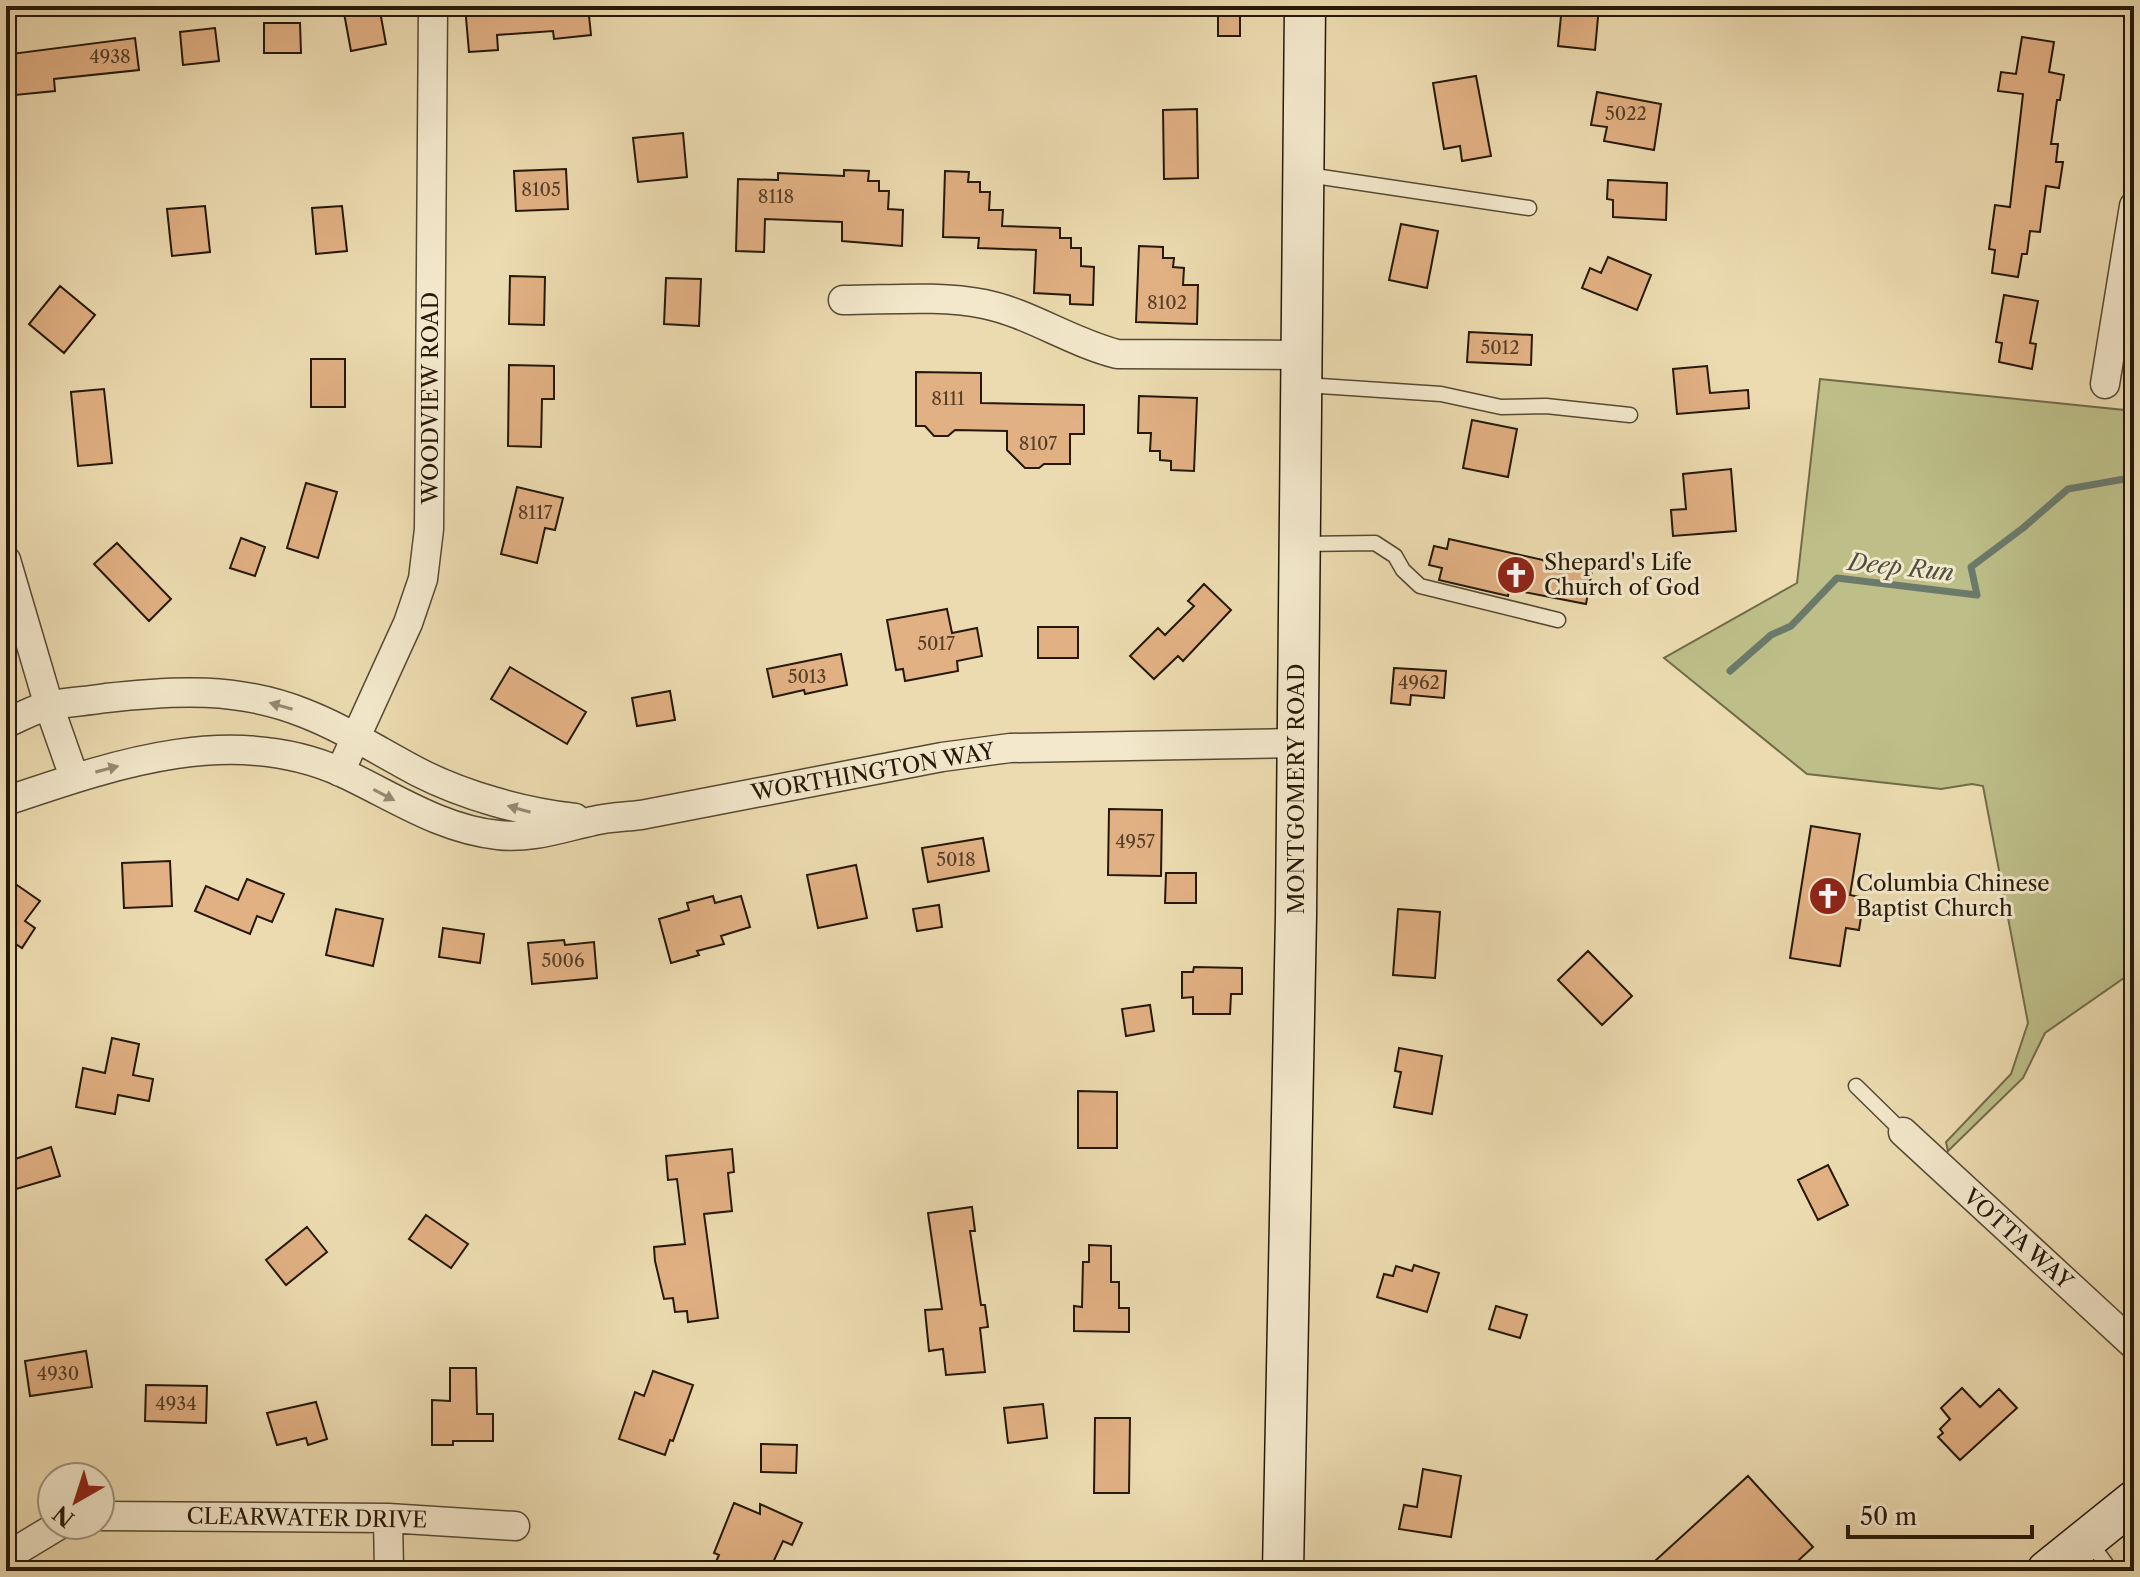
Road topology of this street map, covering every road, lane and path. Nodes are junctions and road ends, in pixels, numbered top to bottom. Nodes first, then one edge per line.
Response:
1 (433, 6) edge
2 (1305, 6) edge
3 (1303, 174) junction
4 (2134, 206) edge
5 (1529, 208) dead end
6 (843, 300) dead end
7 (1301, 370) junction
8 (2105, 384) dead end
9 (1630, 415) dead end
10 (1299, 544) junction
11 (6, 560) edge
12 (1558, 620) dead end
13 (49, 706) junction
14 (6, 723) edge
15 (356, 736) junction
16 (1296, 743) junction
17 (340, 772) junction
18 (74, 777) junction
19 (6, 801) edge
20 (596, 820) junction
21 (1856, 1086) dead end
22 (1903, 1132) joint
23 (2134, 1345) edge
24 (2134, 1501) edge
25 (116, 1516) edge
26 (388, 1518) junction
27 (515, 1526) dead end
28 (2087, 1538) junction
29 (36, 1539) edge
30 (6, 1557) edge
31 (389, 1571) edge
32 (1283, 1571) edge
33 (2047, 1571) edge
34 (2111, 1571) edge

1 - 15 street, WOODVIEW ROAD
2 - 3 main road, MONTGOMERY ROAD
3 - 5 lane
3 - 7 main road, MONTGOMERY ROAD
4 - 8 street
6 - 7 street
7 - 9 lane
7 - 10 main road, MONTGOMERY ROAD
10 - 12 lane
10 - 16 main road, MONTGOMERY ROAD
11 - 13 street
13 - 14 street, WORTHINGTON WAY
15 -> 13 street, WORTHINGTON WAY
13 - 18 street
15 - 17 street, WOODVIEW ROAD
20 -> 15 street, WORTHINGTON WAY
16 - 20 street, WORTHINGTON WAY
16 - 32 main road, MONTGOMERY ROAD
18 -> 17 street, WORTHINGTON WAY
17 -> 20 street, WORTHINGTON WAY
18 - 19 street, WORTHINGTON WAY
21 - 22 lane
22 - 23 street, VOTTA WAY
24 - 28 main road
25 - 26 street, CLEARWATER DRIVE
26 - 27 street, CLEARWATER DRIVE
26 - 31 street
28 - 33 main road
28 - 34 lane
29 - 30 street

